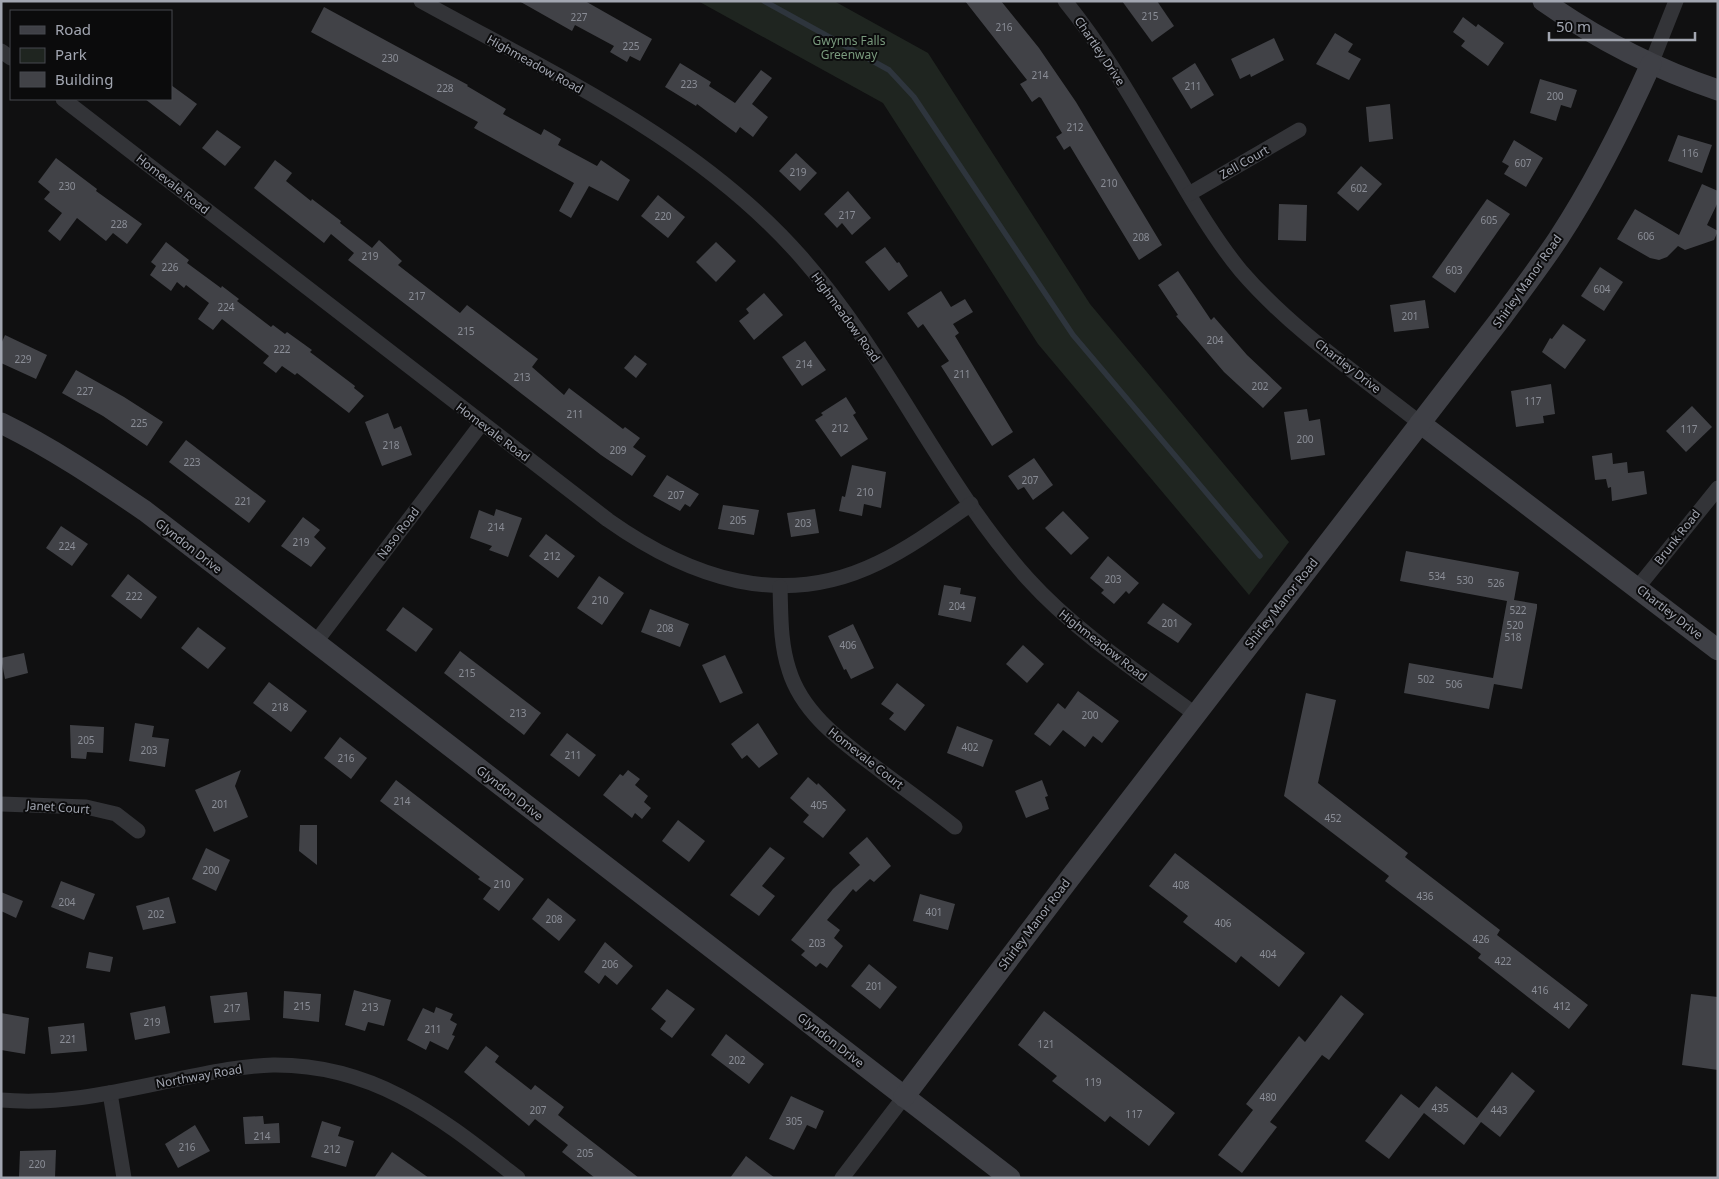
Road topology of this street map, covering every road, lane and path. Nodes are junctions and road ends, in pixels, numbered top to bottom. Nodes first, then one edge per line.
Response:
1 (421, 1) edge
2 (1065, 1) edge
3 (1543, 1) edge
4 (1676, 1) edge
5 (1651, 64) junction
6 (1718, 90) edge
7 (64, 100) edge
8 (1299, 130) dead end
9 (1189, 194) junction
10 (1, 423) edge
11 (482, 423) junction
12 (1420, 423) junction
13 (1718, 488) edge
14 (971, 504) junction
15 (780, 587) junction
16 (1638, 587) junction
17 (315, 643) junction
18 (1718, 650) edge
19 (1195, 714) junction
20 (1, 804) edge
21 (955, 827) dead end
22 (138, 831) dead end
23 (110, 1093) junction
24 (904, 1097) junction
25 (1, 1100) edge
26 (124, 1178) edge
27 (518, 1178) edge
28 (842, 1178) edge
29 (1010, 1178) edge

1 - 14 street, Highmeadow Road
2 - 9 street, Chartley Drive
3 - 5 street
4 - 5 street, Shirley Manor Road
5 - 6 street
5 - 12 street, Shirley Manor Road
7 - 11 street, Homevale Road
8 - 9 street, Zell Court
9 - 12 street, Chartley Drive
10 - 17 street, Glyndon Drive
11 - 15 street, Homevale Road
11 - 17 street, Naso Road
12 - 16 street, Chartley Drive
12 - 19 street, Shirley Manor Road
13 - 16 street, Brunk Road
14 - 15 street, Homevale Road
14 - 19 street, Highmeadow Road
15 - 21 street, Homevale Court
16 - 18 street, Chartley Drive
17 - 24 street, Glyndon Drive
19 - 24 street, Shirley Manor Road
20 - 22 street, Janet Court
23 - 25 street, Northway Road
23 - 26 street
23 - 27 street, Northway Road
24 - 28 street, Shirley Manor Road
24 - 29 street, Glyndon Drive

